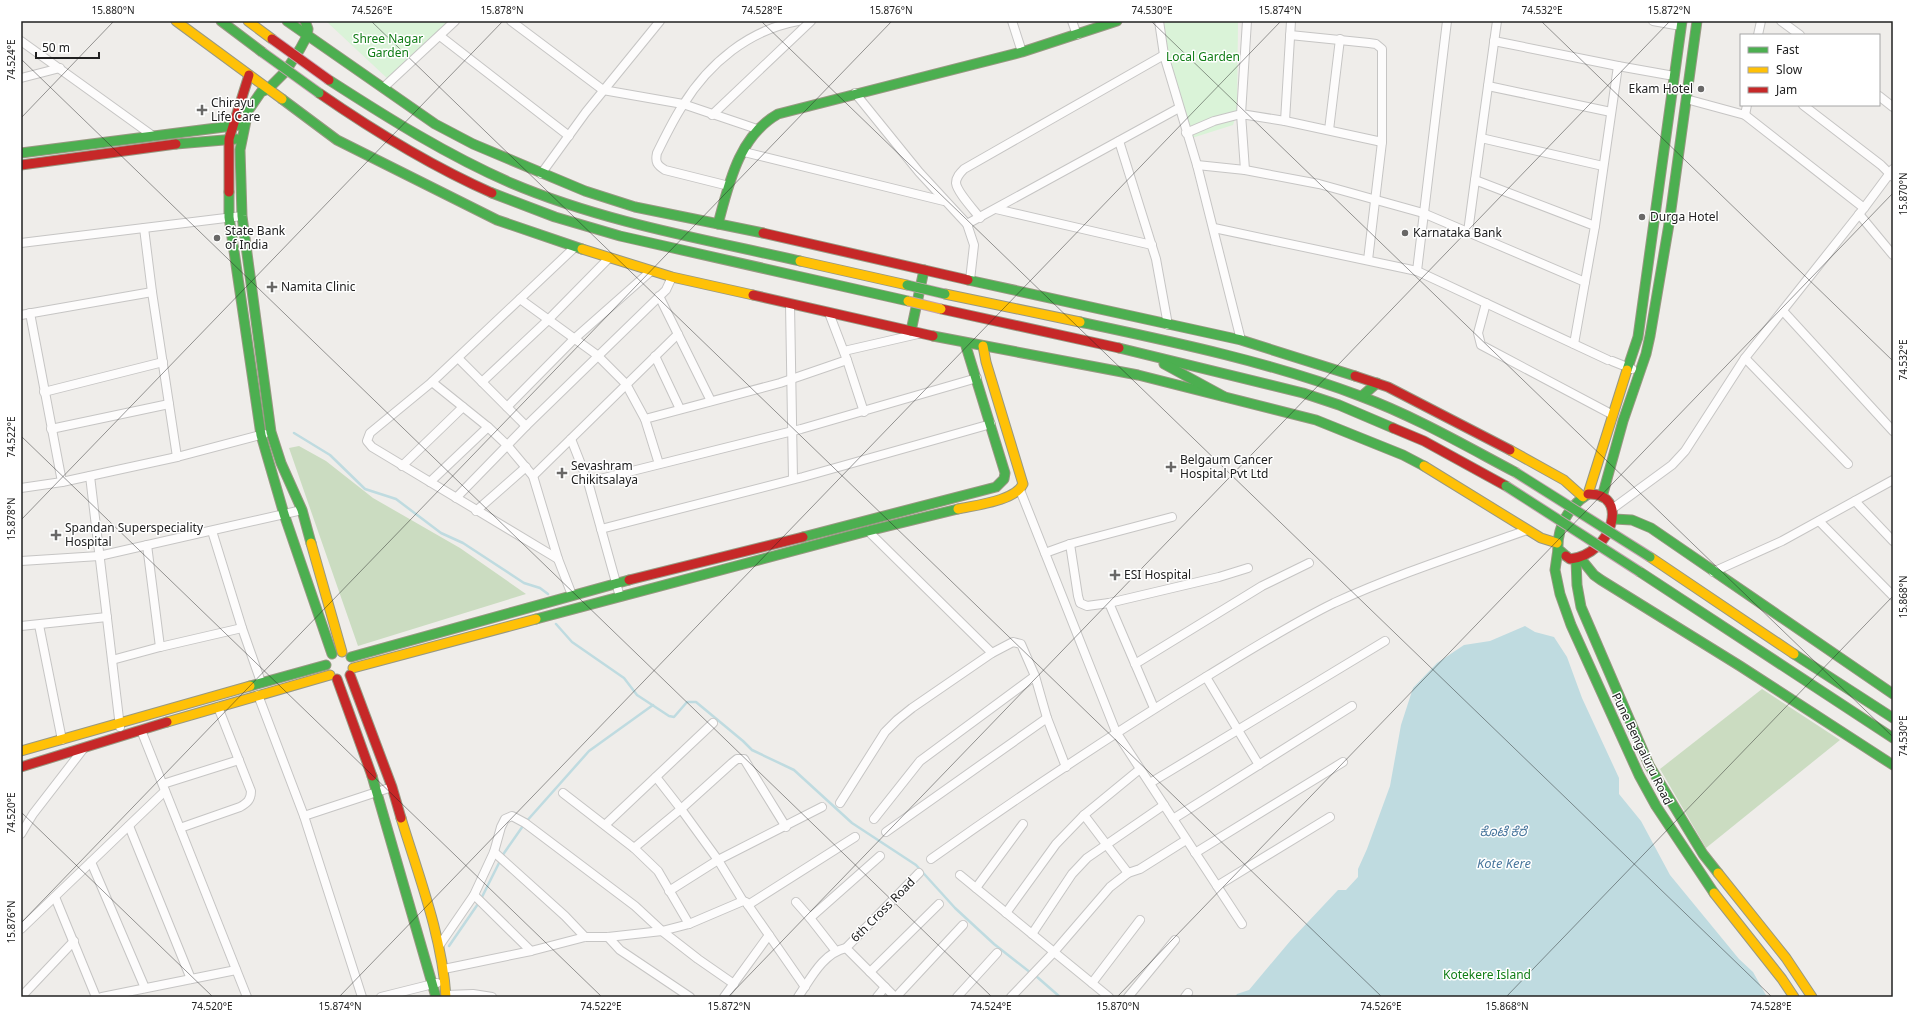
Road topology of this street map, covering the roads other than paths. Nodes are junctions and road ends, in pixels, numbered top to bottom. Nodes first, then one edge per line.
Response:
1 (176, 21) edge
2 (221, 21) edge
3 (248, 21) edge
4 (287, 21) edge
5 (305, 21) edge
6 (455, 21) edge
7 (511, 21) edge
8 (660, 21) edge
9 (798, 21) edge
10 (812, 21) edge
11 (1012, 21) edge
12 (1072, 21) edge
13 (1117, 21) edge
14 (1159, 21) edge
15 (1247, 21) edge
16 (1291, 21) edge
17 (1447, 21) edge
18 (1497, 21) edge
19 (1653, 21) edge
20 (1697, 21) edge
21 (1761, 21) edge
22 (1781, 21) edge
23 (1681, 24) edge
24 (1758, 34) edge
25 (1799, 34) edge
26 (1077, 35) junction
27 (1290, 35) junction
28 (308, 36) junction
29 (440, 36) junction
30 (1340, 39) junction
31 (21, 41) edge
32 (1494, 41) junction
33 (1022, 52) junction
34 (1164, 55) junction
35 (1618, 66) junction
36 (60, 68) junction
37 (248, 74) junction
38 (1674, 76) junction
39 (21, 78) edge
40 (1488, 86) junction
41 (383, 88) junction
42 (268, 89) junction
43 (603, 90) junction
44 (855, 94) junction
45 (1880, 97) edge
46 (1686, 99) junction
47 (683, 104) junction
48 (1747, 106) edge
49 (1804, 106) edge
50 (1893, 107) edge
51 (1179, 108) junction
52 (1611, 112) junction
53 (1241, 114) junction
54 (712, 115) junction
55 (1745, 115) junction
56 (1669, 118) junction
57 (1683, 120) junction
58 (1285, 121) junction
59 (232, 125) junction
60 (244, 125) junction
61 (757, 129) junction
62 (1329, 130) junction
63 (1186, 133) junction
64 (153, 136) junction
65 (569, 136) junction
66 (1481, 138) junction
67 (230, 139) junction
68 (241, 139) junction
69 (1120, 141) junction
70 (1382, 142) junction
71 (744, 152) junction
72 (21, 153) edge
73 (21, 165) edge
74 (1197, 165) junction
75 (1603, 166) junction
76 (1245, 170) junction
77 (1892, 173) edge
78 (541, 174) junction
79 (1476, 180) junction
80 (729, 186) junction
81 (1374, 198) junction
82 (944, 201) junction
83 (1864, 208) junction
84 (996, 209) junction
85 (1423, 213) junction
86 (1859, 214) junction
87 (242, 216) junction
88 (229, 217) junction
89 (980, 218) junction
90 (718, 224) junction
91 (967, 224) junction
92 (1595, 226) junction
93 (144, 228) junction
94 (1214, 228) junction
95 (1468, 232) junction
96 (21, 243) edge
97 (1152, 245) junction
98 (575, 247) junction
99 (1893, 256) edge
100 (609, 258) junction
101 (1368, 260) junction
102 (924, 270) junction
103 (651, 271) junction
104 (1416, 271) junction
105 (672, 277) junction
106 (970, 280) junction
107 (1585, 282) junction
108 (152, 292) junction
109 (1645, 294) junction
110 (659, 296) junction
111 (1657, 296) junction
112 (520, 299) junction
113 (1486, 303) junction
114 (790, 304) junction
115 (1783, 311) junction
116 (829, 313) junction
117 (25, 314) edge
118 (548, 321) junction
119 (1168, 325) junction
120 (911, 331) junction
121 (678, 334) junction
122 (921, 334) junction
123 (574, 340) junction
124 (1241, 340) junction
125 (965, 343) junction
126 (1574, 344) junction
127 (984, 346) junction
128 (844, 352) junction
129 (1146, 354) junction
130 (597, 355) junction
131 (655, 356) junction
132 (458, 358) junction
133 (1745, 358) junction
134 (848, 360) junction
135 (163, 362) junction
136 (1629, 369) junction
137 (1640, 372) junction
138 (977, 378) junction
139 (791, 380) junction
140 (432, 382) junction
141 (482, 382) junction
142 (1377, 383) junction
143 (626, 384) junction
144 (44, 392) junction
145 (1223, 396) junction
146 (1362, 396) junction
147 (711, 401) junction
148 (169, 404) junction
149 (463, 407) junction
150 (507, 408) junction
151 (680, 409) junction
152 (864, 412) junction
153 (1613, 415) junction
154 (645, 418) junction
155 (990, 424) junction
156 (526, 426) junction
157 (488, 427) junction
158 (51, 429) junction
159 (1893, 431) edge
160 (271, 432) junction
161 (791, 432) junction
162 (261, 435) junction
163 (571, 439) junction
164 (507, 445) junction
165 (177, 457) junction
166 (659, 464) junction
167 (1848, 464) dead end
168 (402, 466) junction
169 (526, 467) junction
170 (90, 476) junction
171 (533, 476) junction
172 (793, 480) junction
173 (1893, 480) edge
174 (62, 482) junction
175 (430, 482) junction
176 (588, 482) junction
177 (21, 488) edge
178 (1020, 490) junction
179 (1586, 495) junction
180 (1602, 497) junction
181 (456, 498) junction
182 (1855, 500) junction
183 (1612, 509) junction
184 (302, 510) junction
185 (476, 511) junction
186 (284, 514) junction
187 (1172, 517) dead end
188 (1614, 518) junction
189 (1819, 520) junction
190 (601, 529) junction
191 (1527, 530) junction
192 (212, 531) junction
193 (868, 531) junction
194 (1893, 541) edge
195 (1070, 544) junction
196 (147, 545) junction
197 (1558, 546) junction
198 (1045, 553) junction
199 (99, 556) junction
200 (558, 559) junction
201 (1578, 560) junction
202 (21, 561) edge
203 (1309, 563) dead end
204 (1248, 568) dead end
205 (1713, 572) junction
206 (616, 583) junction
207 (572, 595) junction
208 (620, 596) junction
209 (1893, 596) edge
210 (550, 601) junction
211 (1109, 603) junction
212 (554, 614) junction
213 (106, 617) junction
214 (40, 625) junction
215 (21, 626) edge
216 (242, 628) junction
217 (1385, 642) dead end
218 (160, 647) junction
219 (342, 652) junction
220 (992, 653) junction
221 (332, 654) junction
222 (351, 657) junction
223 (112, 660) junction
224 (1135, 664) junction
225 (326, 665) junction
226 (352, 672) junction
227 (1035, 676) junction
228 (334, 677) junction
229 (1206, 677) junction
230 (261, 682) junction
231 (1893, 694) edge
232 (258, 695) junction
233 (1352, 706) dead end
234 (218, 707) junction
235 (1154, 708) junction
236 (1047, 718) junction
237 (1893, 718) edge
238 (119, 722) junction
239 (713, 723) dead end
240 (141, 730) junction
241 (1238, 730) junction
242 (1116, 732) junction
243 (121, 735) junction
244 (1893, 738) edge
245 (62, 740) junction
246 (84, 748) junction
247 (21, 752) edge
248 (239, 760) junction
249 (1343, 762) dead end
250 (1259, 765) junction
251 (1893, 765) edge
252 (21, 767) edge
253 (1066, 767) junction
254 (1140, 769) junction
255 (656, 777) junction
256 (1150, 783) junction
257 (392, 786) junction
258 (164, 787) junction
259 (378, 791) junction
260 (563, 793) dead end
261 (840, 803) dead end
262 (1164, 805) junction
263 (822, 807) dead end
264 (681, 809) junction
265 (1084, 815) junction
266 (304, 816) junction
267 (1330, 817) dead end
268 (874, 819) dead end
269 (1173, 819) junction
270 (1023, 824) dead end
271 (605, 825) junction
272 (129, 826) junction
273 (786, 827) junction
274 (180, 828) junction
275 (886, 832) dead end
276 (21, 834) edge
277 (855, 837) dead end
278 (1186, 840) junction
279 (1107, 845) junction
280 (634, 848) junction
281 (494, 852) junction
282 (1195, 852) junction
283 (880, 856) dead end
284 (718, 860) junction
285 (931, 860) dead end
286 (91, 862) junction
287 (919, 873) dead end
288 (1128, 873) junction
289 (960, 875) dead end
290 (1217, 886) junction
291 (976, 888) junction
292 (669, 891) junction
293 (474, 895) junction
294 (54, 897) junction
295 (796, 902) dead end
296 (746, 903) junction
297 (939, 904) dead end
298 (1006, 913) junction
299 (810, 918) junction
300 (1140, 920) dead end
301 (689, 924) junction
302 (1242, 924) dead end
303 (963, 925) dead end
304 (21, 929) edge
305 (662, 931) junction
306 (1032, 934) junction
307 (769, 935) junction
308 (585, 937) junction
309 (608, 937) junction
310 (1175, 940) dead end
311 (74, 941) junction
312 (439, 946) junction
313 (846, 948) junction
314 (835, 950) junction
315 (532, 951) junction
316 (1054, 952) junction
317 (997, 953) dead end
318 (444, 969) junction
319 (236, 970) junction
320 (870, 972) junction
321 (191, 979) junction
322 (445, 980) junction
323 (1092, 983) junction
324 (433, 984) junction
325 (734, 984) junction
326 (805, 987) junction
327 (885, 987) junction
328 (145, 988) junction
329 (446, 996) edge
330 (21, 997) edge
331 (96, 997) edge
332 (102, 997) edge
333 (247, 997) edge
334 (362, 997) edge
335 (381, 997) edge
336 (436, 997) edge
337 (492, 997) edge
338 (690, 997) edge
339 (724, 997) edge
340 (798, 997) edge
341 (877, 997) edge
342 (896, 997) edge
343 (957, 997) edge
344 (1011, 997) edge
345 (1109, 997) edge
346 (1128, 997) edge
347 (1794, 997) edge
348 (1812, 997) edge

1 - 37 main road
2 - 129 main road, bridge
3 - 146 main road, bridge
4 - 28 main road
5 - 28 main road
6 - 29 street
7 - 43 street
8 - 43 street
9 - 47 street
10 - 54 street
11 - 33 street
12 - 26 street
13 - 26 main road
14 - 34 street
15 - 53 street
16 - 27 street
17 - 85 street
18 - 32 street
19 - 23 street
20 - 46 main road
21 - 24 street
22 - 25 street
23 - 38 main road
26 - 33 main road
27 - 30 street
27 - 58 street
28 - 41 main road
28 - 42 main road
29 - 41 street
29 - 65 street
30 - 62 street
30 - 70 street
31 - 36 street
32 - 35 street
32 - 40 street
33 - 44 main road
34 - 51 street
34 - 89 street
35 - 38 street
35 - 52 street
36 - 39 street
36 - 64 street
37 - 42 main road
37 - 59 main road
38 - 56 main road
40 - 52 street
40 - 66 street
41 - 78 main road
42 - 60 main road
42 - 98 main road
43 - 47 street
43 - 65 street
44 - 61 main road
44 - 82 street
45 - 50 street
46 - 55 street
46 - 57 main road
47 - 54 street
47 - 80 street
48 - 55 street
49 - 77 street
51 - 63 street
51 - 69 street
52 - 75 street
53 - 58 street
53 - 63 street
53 - 76 street
54 - 61 street
55 - 83 street
56 - 57 main road
56 - 109 main road
57 - 111 main road
58 - 62 street
59 - 60 main road
59 - 64 main road
59 - 67 main road
60 - 68 main road
61 - 71 main road
62 - 70 street
63 - 74 street
64 - 72 main road
65 - 78 street
66 - 75 street
66 - 79 street
67 - 68 main road
67 - 73 main road
67 - 88 main road
68 - 87 main road
69 - 84 street
69 - 97 street
70 - 81 street
71 - 80 main road
71 - 82 street
74 - 76 street
74 - 94 street
75 - 92 street
76 - 81 street
77 - 83 street
78 - 90 main road
79 - 92 street
79 - 95 street
80 - 90 main road
81 - 85 street
81 - 101 street
82 - 91 street
83 - 86 street
84 - 89 street
84 - 97 street
85 - 95 street
85 - 104 street
86 - 99 street
86 - 115 street
87 - 88 street
87 - 160 main road
88 - 93 street
88 - 162 main road
89 - 91 street
90 - 102 main road
91 - 106 street
92 - 107 street
93 - 96 street
93 - 108 street
94 - 101 street
94 - 124 street
95 - 107 street
97 - 119 street
98 - 100 main road
98 - 112 street
100 - 103 main road
100 - 118 street
101 - 104 street
102 - 106 main road
102 - 120 main road
103 - 105 main road
103 - 123 street
104 - 113 street
105 - 110 street
105 - 114 main road
106 - 119 main road
107 - 126 street
108 - 117 street
108 - 135 street
109 - 111 main road
109 - 136 main road
110 - 121 street
110 - 130 street
111 - 137 main road
112 - 118 street
112 - 132 street
113 - 126 street
113 - 153 street
114 - 116 main road
114 - 139 street
115 - 133 street
115 - 159 street
116 - 120 main road
116 - 128 street
117 - 144 street
118 - 123 street
118 - 141 street
119 - 124 main road
120 - 122 main road
121 - 131 street
121 - 147 street
122 - 125 main road
122 - 128 street
123 - 130 street
123 - 150 street
124 - 142 main road
125 - 127 main road
125 - 138 main road
126 - 136 street
127 - 145 main road
127 - 178 main road
128 - 134 street
129 - 145 main road
129 - 244 main road, bridge
130 - 143 street
130 - 156 street
131 - 143 street
131 - 151 street
132 - 140 street
132 - 141 street
133 - 167 street
133 - 183 street
134 - 139 street
134 - 152 street
135 - 144 street
135 - 148 street
136 - 137 street
136 - 153 main road
137 - 180 main road
138 - 152 street
138 - 155 main road
139 - 147 street
139 - 161 street
140 - 149 street
140 - 168 street
141 - 150 street
142 - 146 main road
142 - 179 main road
143 - 154 street
143 - 163 street
144 - 158 street
145 - 191 main road
146 - 237 main road, bridge
147 - 151 street
148 - 158 street
148 - 165 street
149 - 157 street
149 - 168 street
150 - 156 street
151 - 154 street
152 - 161 street
153 - 179 main road
154 - 166 street
155 - 172 street
155 - 206 main road
156 - 164 street
157 - 164 street
157 - 175 street
158 - 174 street
160 - 162 street
160 - 184 main road
161 - 166 street
161 - 172 street
162 - 165 street
162 - 186 main road
163 - 171 street
163 - 176 street
164 - 169 street
164 - 181 street
165 - 170 street
166 - 176 street
168 - 175 street
169 - 171 street
169 - 185 street
170 - 174 street
170 - 199 street
171 - 200 street
172 - 190 street
173 - 182 street
174 - 177 street
175 - 181 street
176 - 190 street
178 - 193 main road
178 - 198 street
179 - 180 main road
179 - 197 main road
180 - 183 main road
181 - 185 street
182 - 189 street
182 - 194 street
183 - 188 main road
184 - 186 street
184 - 219 main road
185 - 200 street
186 - 192 street
186 - 221 main road
187 - 195 street
188 - 201 main road
188 - 205 main road
189 - 205 street
189 - 209 street
190 - 206 street
191 - 197 main road
191 - 229 street
192 - 196 street
192 - 216 street
193 - 208 main road
193 - 220 street
195 - 198 street
195 - 211 street
196 - 199 street
196 - 218 street
197 - 201 main road
197 - 347 main road, Pune Bengaluru Road
198 - 242 street
199 - 202 street
199 - 213 street
200 - 207 street
201 - 251 main road
201 - 348 main road, Pune Bengaluru Road
203 - 224 street
204 - 211 street
205 - 231 main road
206 - 207 main road
206 - 208 street
207 - 210 main road
208 - 212 main road
210 - 212 main road
210 - 222 main road
211 - 224 street
212 - 226 main road
213 - 214 street
213 - 223 street
214 - 215 street
214 - 245 street
216 - 218 street
216 - 230 street
217 - 241 street
218 - 223 street
219 - 221 main road
219 - 222 main road
220 - 227 street
220 - 261 street
221 - 225 main road
222 - 226 main road
223 - 238 street
224 - 235 street
225 - 228 main road
225 - 230 main road
226 - 228 main road
226 - 257 main road
227 - 236 street
227 - 268 street
228 - 232 main road
228 - 259 main road
229 - 235 street
229 - 241 street
230 - 238 main road
232 - 234 main road
232 - 266 street
233 - 250 street
234 - 240 main road
234 - 248 street
235 - 242 street
236 - 253 street
236 - 275 street
238 - 243 street
238 - 245 main road
239 - 255 street
240 - 243 main road
240 - 258 street
241 - 250 street
241 - 256 street
242 - 253 street
242 - 254 street
243 - 246 main road
245 - 247 main road
246 - 252 main road
246 - 276 street
248 - 258 street
248 - 274 street
249 - 282 street
250 - 269 street
253 - 285 street
254 - 256 street
254 - 265 street
255 - 264 street
255 - 271 street
256 - 262 street
257 - 259 street
257 - 312 main road
258 - 272 street
258 - 274 street
259 - 266 street
259 - 324 main road
260 - 271 street
262 - 269 street
262 - 279 street
263 - 273 street
264 - 273 street
264 - 280 street
264 - 284 street
265 - 279 street
265 - 298 street
266 - 334 street
267 - 290 street
269 - 278 street
270 - 291 street
271 - 280 street
272 - 286 street
272 - 321 street
273 - 284 street
274 - 319 street
277 - 296 street
278 - 282 street
278 - 288 street
279 - 288 street
279 - 306 street
280 - 292 street
281 - 293 street
281 - 305 street
281 - 308 street
282 - 290 street
283 - 299 street
284 - 292 street
284 - 296 street
286 - 294 street
286 - 328 street
287 - 313 street, 6th Cross Road
288 - 316 street
289 - 291 street
290 - 302 street
291 - 298 street
292 - 301 street
293 - 312 street
293 - 315 street
294 - 304 street
294 - 311 street
295 - 299 street
296 - 301 street
296 - 307 street
297 - 320 street
298 - 306 street
299 - 314 street
300 - 323 street
301 - 305 street
303 - 342 street
305 - 309 street
305 - 325 street
306 - 316 street
307 - 325 street
307 - 326 street
308 - 309 street
308 - 315 street
309 - 338 street
310 - 346 street
311 - 330 street
311 - 331 street
312 - 318 main road
313 - 314 street, 6th Cross Road
313 - 320 street
314 - 326 street
315 - 318 street
316 - 323 street
316 - 344 street
317 - 343 street
318 - 322 main road
319 - 321 street
319 - 333 street
320 - 327 street
321 - 328 street
322 - 324 street
322 - 329 main road
323 - 345 street
324 - 335 street
324 - 336 main road
325 - 339 street
326 - 340 street
327 - 341 street
327 - 342 street
328 - 332 street
329 - 337 street

